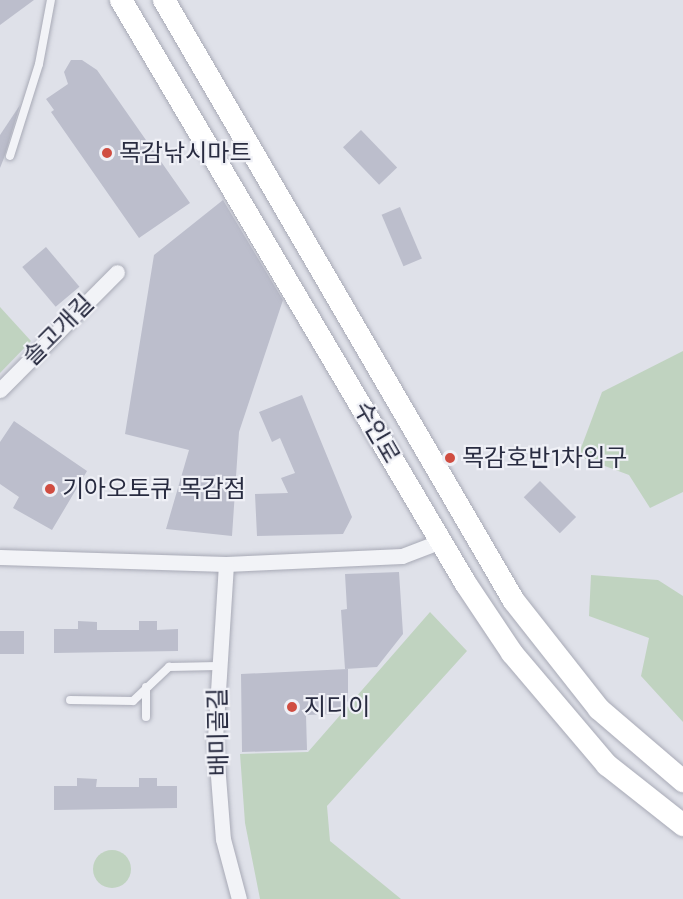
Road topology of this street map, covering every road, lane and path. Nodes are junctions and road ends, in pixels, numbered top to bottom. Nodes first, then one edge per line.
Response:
1 (51, 0) edge
2 (121, 0) edge
3 (164, 0) edge
4 (10, 156) dead end
5 (117, 272) dead end
6 (0, 390) edge
7 (441, 541) junction
8 (0, 557) edge
9 (226, 564) junction
10 (218, 666) junction
11 (146, 687) junction
12 (70, 700) dead end
13 (146, 717) dead end
14 (683, 781) edge
15 (683, 825) edge
16 (239, 899) edge

1 - 4 lane
2 - 7 main road, 수인로
3 - 14 main road, 수인로
5 - 6 street, 솔고개길
7 - 9 street
7 - 15 main road, 수인로
8 - 9 street
9 - 10 street, 배미골길
10 - 11 lane
10 - 16 street, 배미골길
11 - 12 lane
11 - 13 lane

